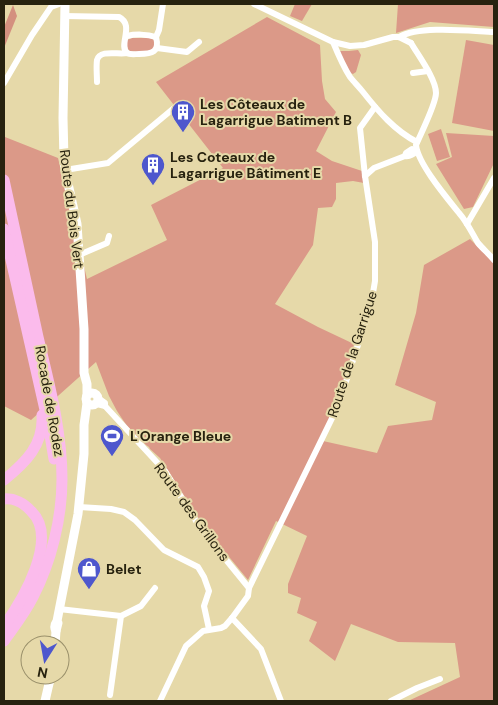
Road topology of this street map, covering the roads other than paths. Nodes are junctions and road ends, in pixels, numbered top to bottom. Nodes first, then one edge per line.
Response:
1 (59, 4) edge
2 (65, 4) edge
3 (163, 4) edge
4 (254, 4) edge
5 (64, 16) junction
6 (421, 31) junction
7 (494, 32) edge
8 (127, 36) junction
9 (156, 37) junction
10 (399, 37) junction
11 (198, 42) dead end
12 (333, 42) junction
13 (411, 43) junction
14 (157, 48) junction
15 (127, 53) junction
16 (428, 71) junction
17 (413, 73) dead end
18 (97, 82) dead end
19 (4, 83) edge
20 (375, 107) junction
21 (174, 108) dead end
22 (417, 142) junction
23 (417, 151) junction
24 (65, 170) junction
25 (365, 176) junction
26 (494, 178) edge
27 (4, 180) edge
28 (474, 210) junction
29 (460, 214) junction
30 (467, 224) junction
31 (4, 228) edge
32 (109, 236) dead end
33 (79, 255) junction
34 (494, 260) edge
35 (30, 347) junction
36 (95, 401) junction
37 (4, 480) edge
38 (4, 499) edge
39 (80, 507) junction
40 (154, 588) dead end
41 (249, 588) junction
42 (59, 609) junction
43 (121, 616) junction
44 (232, 618) junction
45 (4, 626) edge
46 (209, 629) junction
47 (4, 631) edge
48 (55, 635) edge
49 (4, 641) edge
50 (440, 680) dead end
51 (49, 685) edge
52 (110, 695) dead end
53 (45, 701) edge
54 (160, 701) edge
55 (281, 701) edge
56 (391, 701) edge

1 - 19 street
2 - 5 street, Route du Bois Vert
3 - 9 street
4 - 12 street
5 - 8 street
5 - 24 street, Route du Bois Vert
6 - 7 street
6 - 10 street
6 - 13 street
8 - 9 street
8 - 15 street
9 - 14 street
10 - 12 street
10 - 13 street
11 - 14 street
12 - 20 street
13 - 16 street
14 - 15 street
15 - 18 street
16 - 17 street
16 - 22 street
20 - 22 street
20 - 25 street, Route de la Garrigue
21 - 24 street
22 - 23 street
23 - 25 street
23 - 29 street
24 - 33 street, Route du Bois Vert
25 - 41 street, Route de la Garrigue
26 - 28 street
27 - 49 highway, Rocade de Rodez
28 - 29 street
28 - 30 street
29 - 30 street
30 - 34 street
31 - 35 highway, Rocade de Rodez
32 - 33 street
33 - 36 street, Route du Bois Vert
35 - 37 highway
35 - 47 highway, Rocade de Rodez
36 - 39 street
36 - 41 street, Route des Grillons
38 - 45 highway
39 - 42 street
39 - 46 street
40 - 43 street
41 - 44 street
42 - 43 street
42 - 48 street
43 - 52 street
44 - 46 street
44 - 55 street
46 - 54 street
50 - 56 street
51 - 53 street

